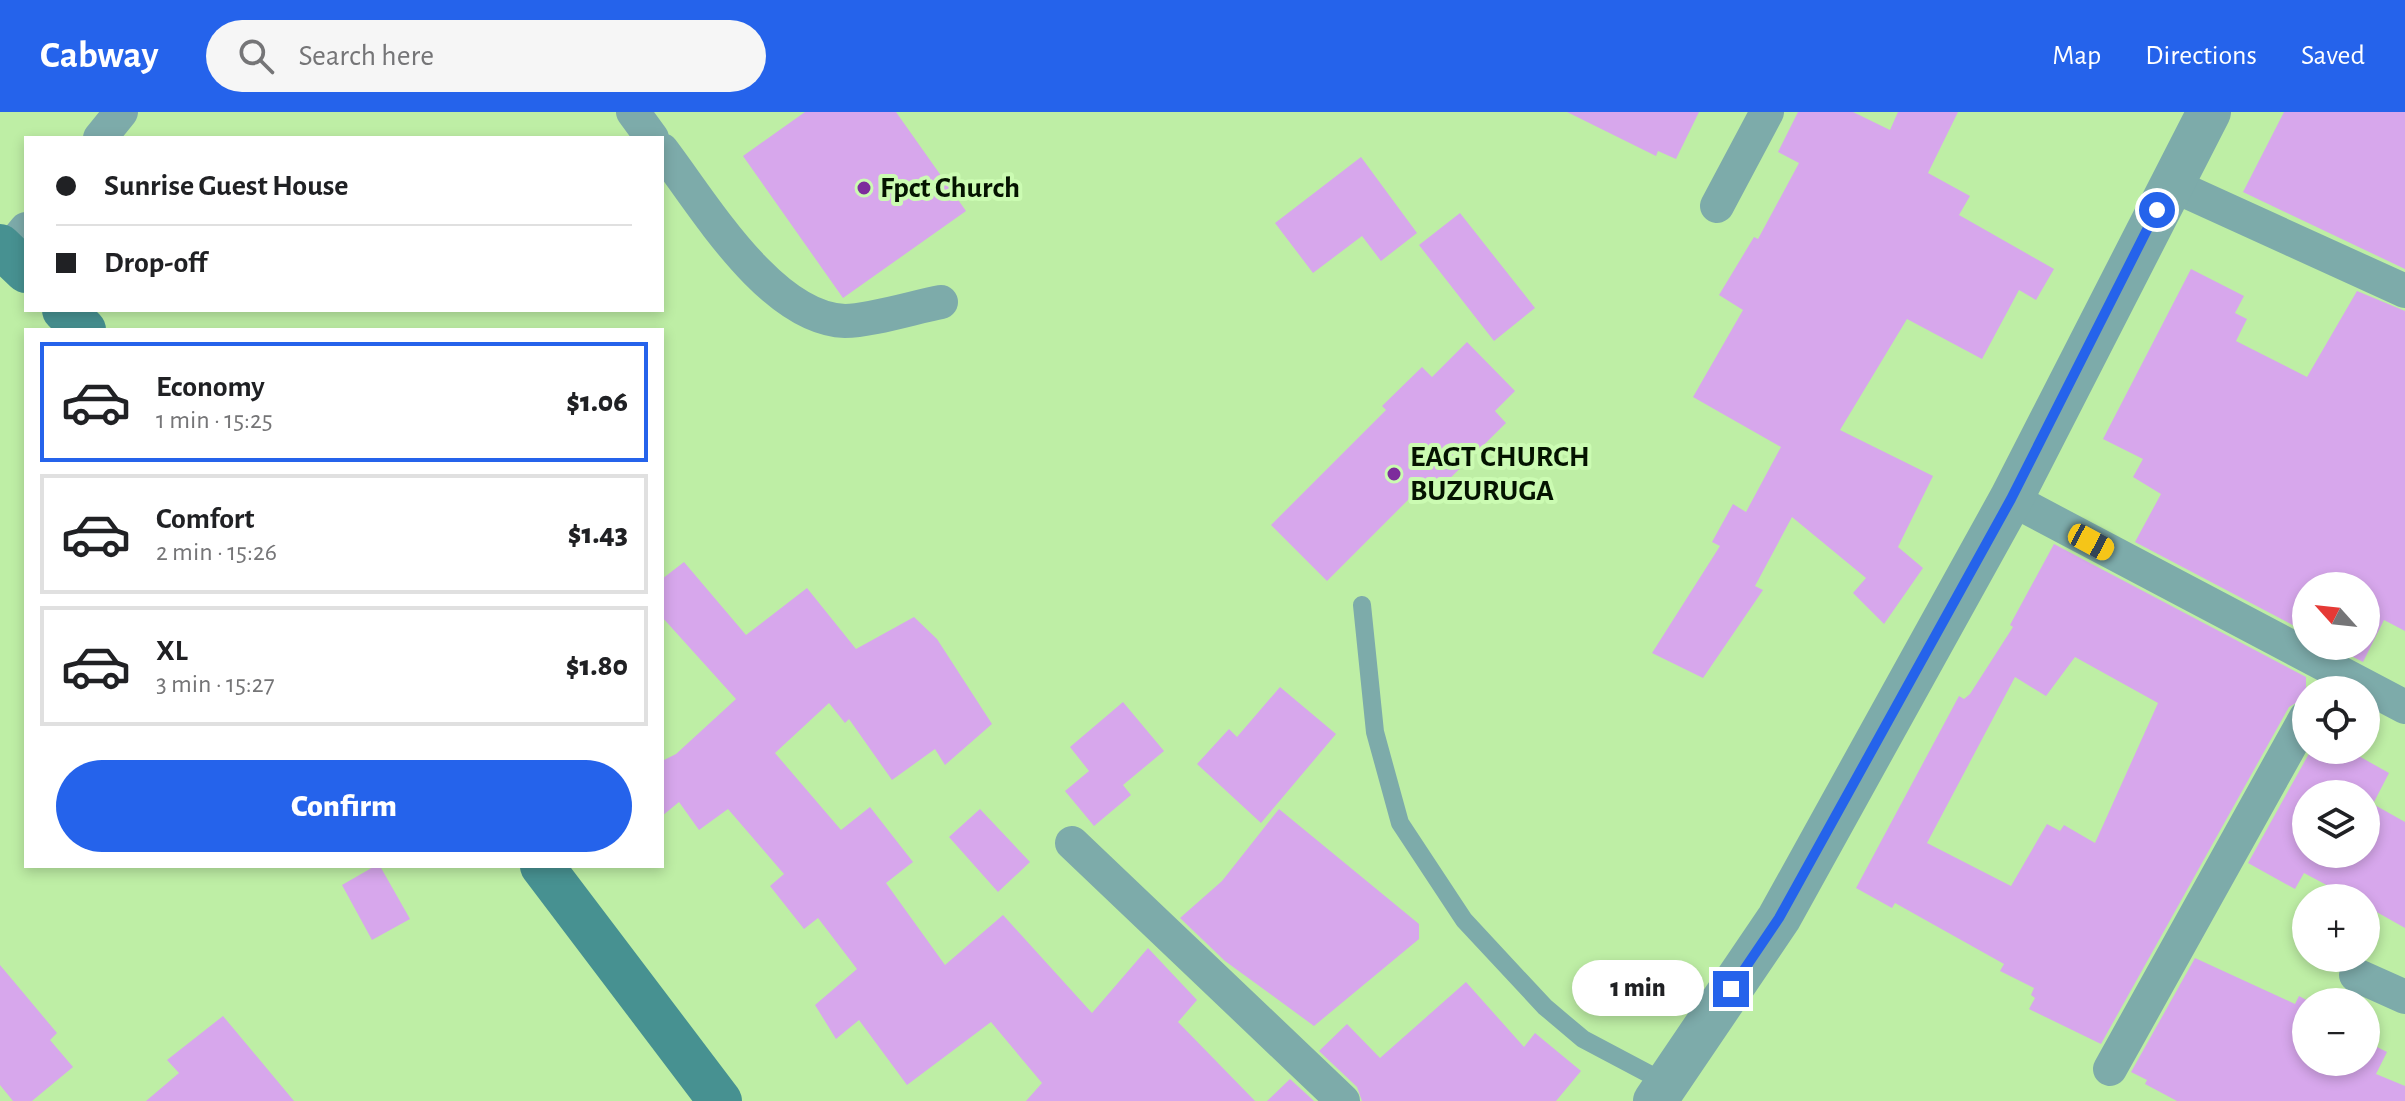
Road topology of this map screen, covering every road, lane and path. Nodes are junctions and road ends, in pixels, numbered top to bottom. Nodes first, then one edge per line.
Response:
1 (121, 112) edge
2 (633, 112) edge
3 (1767, 112) edge
4 (2209, 112) edge
5 (102, 136) edge
6 (651, 136) edge
7 (664, 153) edge
8 (2170, 184) junction
9 (1717, 206) dead end
10 (2405, 291) edge
11 (941, 302) dead end
12 (66, 312) edge
13 (82, 328) edge
14 (2011, 499) junction
15 (1362, 605) dead end
16 (2320, 676) edge
17 (2380, 698) edge
18 (2405, 707) edge
19 (2292, 742) edge
20 (1072, 843) dead end
21 (544, 868) edge
22 (2356, 975) dead end
23 (2405, 997) edge
24 (2110, 1069) dead end
25 (1662, 1092) edge
26 (720, 1101) edge
27 (1343, 1101) edge

1 - 5 street
2 - 6 street
3 - 9 street
4 - 8 street
7 - 11 street
8 - 10 street
8 - 14 street
12 - 13 main road
14 - 16 street
14 - 25 street
15 - 25 lane
17 - 18 street
19 - 24 street
20 - 27 street
21 - 26 main road
22 - 23 street

